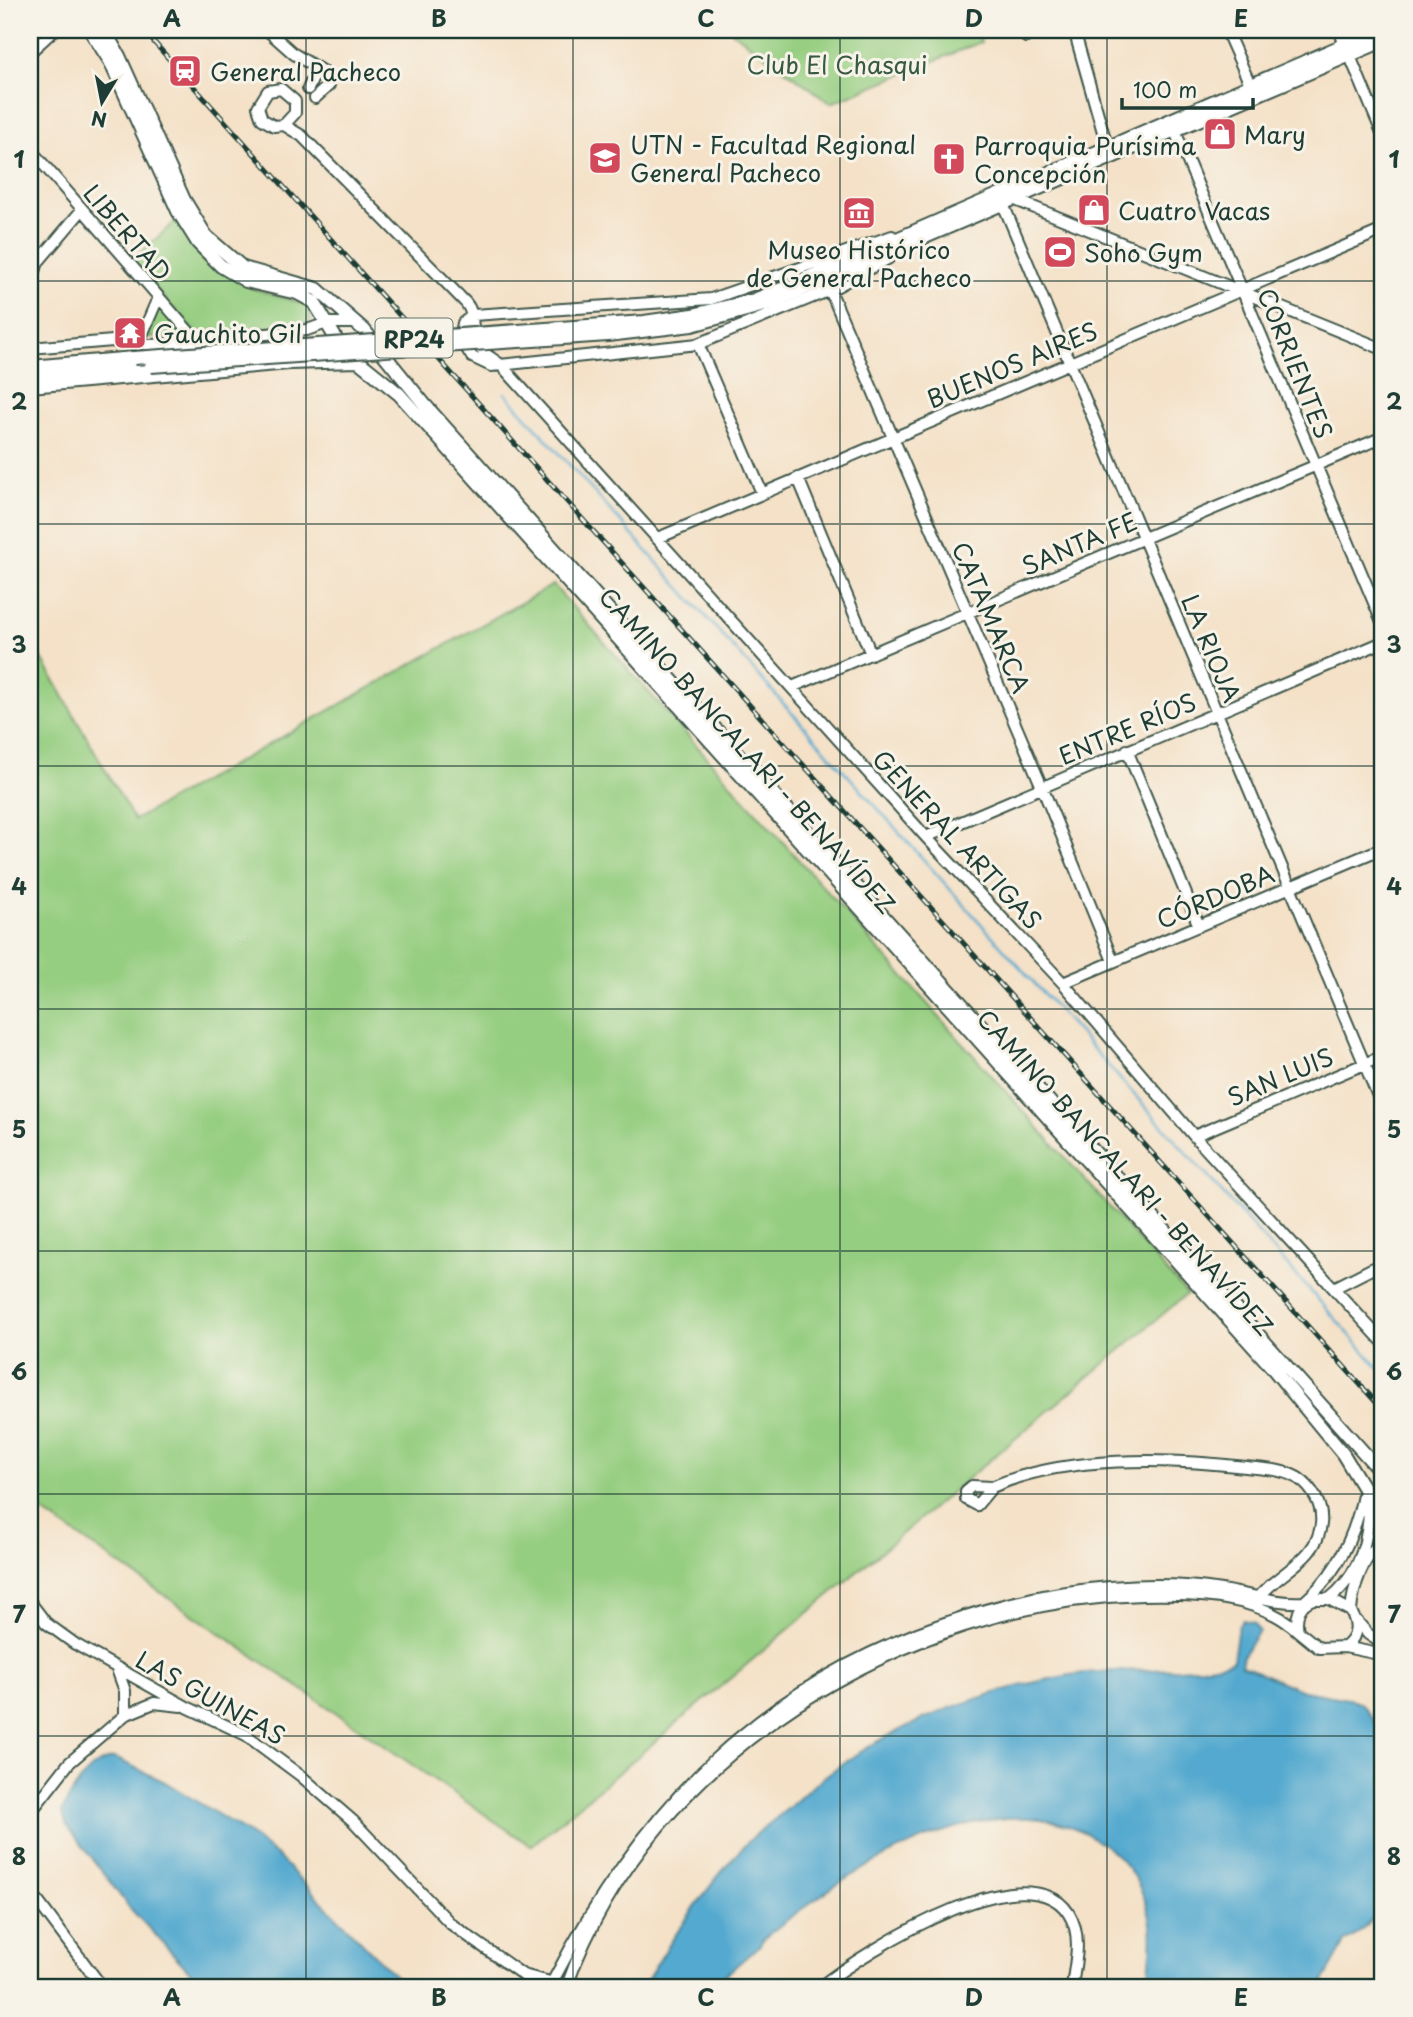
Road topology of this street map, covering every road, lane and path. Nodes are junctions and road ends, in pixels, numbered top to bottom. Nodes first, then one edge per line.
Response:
1 (54, 30) edge
2 (90, 30) edge
3 (104, 30) edge
4 (267, 30) edge
5 (1074, 30) edge
6 (1226, 30) edge
7 (1339, 30) edge
8 (1378, 30) edge
9 (1383, 41) edge
10 (1347, 50) junction
11 (30, 52) edge
12 (1253, 90) junction
13 (312, 93) dead end
14 (295, 113) junction
15 (284, 125) junction
16 (1172, 125) junction
17 (1383, 135) edge
18 (302, 136) junction
19 (1107, 146) junction
20 (30, 149) edge
21 (1008, 202) junction
22 (81, 211) junction
23 (1383, 230) edge
24 (926, 231) junction
25 (32, 267) edge
26 (30, 287) edge
27 (1244, 287) junction
28 (830, 290) junction
29 (158, 298) junction
30 (473, 316) junction
31 (693, 320) junction
32 (327, 323) junction
33 (356, 324) junction
34 (197, 341) junction
35 (1383, 342) edge
36 (138, 344) junction
37 (698, 344) junction
38 (378, 346) junction
39 (30, 348) edge
40 (1383, 349) edge
41 (356, 362) junction
42 (1067, 363) junction
43 (501, 365) junction
44 (30, 367) edge
45 (30, 377) edge
46 (30, 386) edge
47 (1383, 437) edge
48 (893, 438) junction
49 (1316, 466) junction
50 (798, 478) junction
51 (762, 493) junction
52 (658, 538) junction
53 (1142, 538) junction
54 (968, 613) junction
55 (1383, 624) edge
56 (1383, 642) edge
57 (871, 654) junction
58 (792, 687) junction
59 (1216, 713) junction
60 (1127, 750) junction
61 (1042, 787) junction
62 (926, 837) junction
63 (1383, 848) edge
64 (1290, 888) junction
65 (1199, 926) junction
66 (1113, 961) junction
67 (1063, 983) junction
68 (1383, 1056) edge
69 (1365, 1063) junction
70 (1383, 1108) edge
71 (1194, 1136) junction
72 (1383, 1263) edge
73 (1335, 1288) junction
74 (1383, 1342) edge
75 (1383, 1474) edge
76 (1383, 1486) edge
77 (992, 1487) dead end
78 (1366, 1494) junction
79 (1383, 1520) edge
80 (1383, 1540) edge
81 (1329, 1599) junction
82 (1256, 1601) junction
83 (30, 1602) edge
84 (1304, 1602) junction
85 (1353, 1615) junction
86 (1298, 1631) junction
87 (1376, 1644) edge
88 (1345, 1647) junction
89 (1383, 1655) edge
90 (115, 1667) junction
91 (187, 1707) junction
92 (125, 1715) junction
93 (30, 1813) edge
94 (640, 1846) junction
95 (30, 1891) edge
96 (523, 1975) junction
97 (550, 1983) edge
98 (568, 1985) edge
99 (102, 1987) edge
100 (537, 1987) edge
101 (820, 1987) edge
102 (1072, 1987) edge

1 - 11 street
2 - 32 main road, CAMINO BANCALARI - BENAVÍDEZ
3 - 33 main road, CAMINO BANCALARI - BENAVÍDEZ
4 - 13 street
5 - 19 street
6 - 12 street
7 - 10 street
8 - 10 main road, RP24
9 - 10 main road, RP24
10 - 12 main road, RP24
10 - 17 street
12 - 16 main road, RP24
14 - 15 street
14 - 15 street
14 - 18 street
15 - 18 street
16 - 19 main road, RP24
16 - 21 main road, RP24
16 - 27 street, CORRIENTES
18 - 30 street
19 - 24 main road, RP24
20 - 22 street, LIBERTAD
21 - 24 main road, RP24
21 - 27 street
21 - 42 street, LA RIOJA
22 - 25 street
22 - 29 street, LIBERTAD
23 - 27 street, BUENOS AIRES
24 - 28 street
24 - 30 street
24 - 31 main road, RP24
25 - 26 street
27 - 35 street
27 - 40 street
27 - 42 street, BUENOS AIRES
27 - 49 street, CORRIENTES
28 - 37 street
28 - 48 street, CATAMARCA
29 - 34 street, LIBERTAD
29 - 36 street
30 - 43 street, GENERAL ARTIGAS
31 - 44 main road, RP24, bridge
31 - 45 main road, RP24, bridge
32 - 33 street
32 - 34 street
32 - 41 main road, CAMINO BANCALARI - BENAVÍDEZ
33 - 38 main road, CAMINO BANCALARI - BENAVÍDEZ
34 - 36 street
36 - 39 street
37 - 43 street
37 - 51 street
38 - 41 main road
38 - 75 main road, CAMINO BANCALARI - BENAVÍDEZ
41 - 46 main road
41 - 78 main road, CAMINO BANCALARI - BENAVÍDEZ
42 - 48 street, BUENOS AIRES
42 - 53 street, LA RIOJA
43 - 52 street, GENERAL ARTIGAS
47 - 49 street, SANTA FE
48 - 50 street, BUENOS AIRES
48 - 54 street, CATAMARCA
49 - 53 street, SANTA FE
49 - 55 street, CORRIENTES
50 - 51 street, BUENOS AIRES
50 - 57 street
51 - 52 street, BUENOS AIRES
52 - 58 street, GENERAL ARTIGAS
53 - 54 street, SANTA FE
53 - 59 street, LA RIOJA
54 - 57 street, SANTA FE
54 - 61 street, CATAMARCA
56 - 59 street, ENTRE RÍOS
57 - 58 street, SANTA FE
58 - 62 street, GENERAL ARTIGAS
59 - 60 street, ENTRE RÍOS
59 - 64 street, LA RIOJA
60 - 61 street, ENTRE RÍOS
60 - 65 street
61 - 62 street, ENTRE RÍOS
61 - 66 street, CATAMARCA
62 - 67 street, GENERAL ARTIGAS
63 - 64 street, CÓRDOBA
64 - 65 street, CÓRDOBA
64 - 69 street, LA RIOJA
65 - 66 street, CÓRDOBA
66 - 67 street, CÓRDOBA
67 - 71 street, GENERAL ARTIGAS
68 - 69 street, SAN LUIS
69 - 70 street, LA RIOJA
69 - 71 street, SAN LUIS
71 - 73 street, GENERAL ARTIGAS
72 - 73 street
73 - 74 street, GENERAL ARTIGAS
76 - 78 main road
77 - 82 street
78 - 79 main road, CAMINO BANCALARI - BENAVÍDEZ
78 - 81 street
78 - 84 street
80 - 85 street
81 - 84 street
81 - 85 street
82 - 84 street
82 - 86 street
82 - 94 street
83 - 90 street, LAS GUINEAS
84 - 86 street
85 - 87 street
85 - 88 street
86 - 88 street
87 - 88 street
87 - 89 street
90 - 91 street, LAS GUINEAS
90 - 92 street
91 - 92 street
91 - 96 street, LAS GUINEAS
92 - 93 street
94 - 97 street
94 - 98 street
95 - 99 street
96 - 97 street, LAS GUINEAS
96 - 100 street, LAS GUINEAS
97 - 98 street, LAS GUINEAS
101 - 102 street

